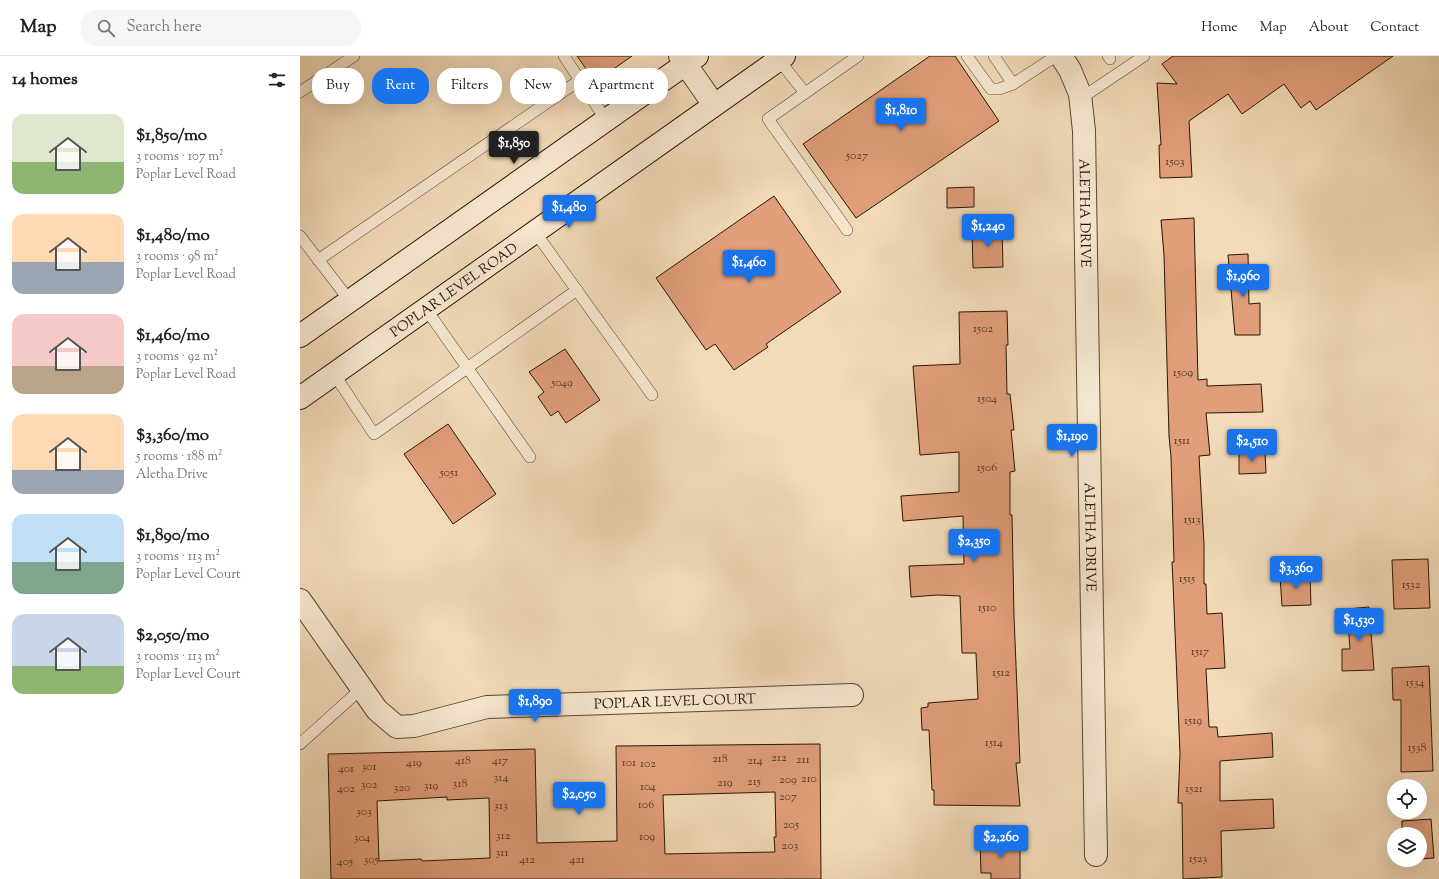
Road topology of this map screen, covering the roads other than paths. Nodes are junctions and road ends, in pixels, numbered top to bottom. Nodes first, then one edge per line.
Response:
1 (354, 56) edge
2 (564, 56) edge
3 (858, 56) edge
4 (967, 56) edge
5 (994, 56) edge
6 (1056, 56) edge
7 (1061, 56) edge
8 (1144, 56) edge
9 (782, 58) edge
10 (687, 59) edge
11 (574, 71) edge
12 (574, 84) edge
13 (1013, 84) junction
14 (300, 92) edge
15 (805, 94) junction
16 (1080, 99) junction
17 (596, 104) edge
18 (714, 105) junction
19 (606, 120) junction
20 (847, 230) dead end
21 (535, 232) junction
22 (300, 236) edge
23 (318, 260) junction
24 (577, 290) junction
25 (350, 301) junction
26 (426, 309) junction
27 (300, 336) edge
28 (467, 367) junction
29 (334, 374) junction
30 (652, 395) dead end
31 (300, 398) edge
32 (530, 457) dead end
33 (300, 600) edge
34 (362, 688) junction
35 (852, 695) dead end
36 (300, 744) edge
37 (1096, 855) dead end

1 - 14 lane
2 - 11 lane
3 - 15 lane
4 - 13 lane
5 - 13 lane
6 - 13 lane
7 - 16 street, ALETHA DRIVE
8 - 16 lane
9 - 15 lane
9 - 18 street, POPLAR LEVEL ROAD
10 - 18 street
10 - 19 street
12 - 23 lane
15 - 20 lane
16 - 37 street, ALETHA DRIVE
17 - 19 lane
18 - 21 street, POPLAR LEVEL ROAD
19 - 25 street
21 - 24 lane
21 - 26 street, POPLAR LEVEL ROAD
22 - 23 lane
23 - 25 lane
24 - 28 lane
24 - 30 lane
25 - 27 street
26 - 28 lane
26 - 29 street, POPLAR LEVEL ROAD
28 - 29 lane
28 - 32 lane
29 - 31 street, POPLAR LEVEL ROAD
33 - 34 street, POPLAR LEVEL COURT
34 - 35 street, POPLAR LEVEL COURT
34 - 36 lane

